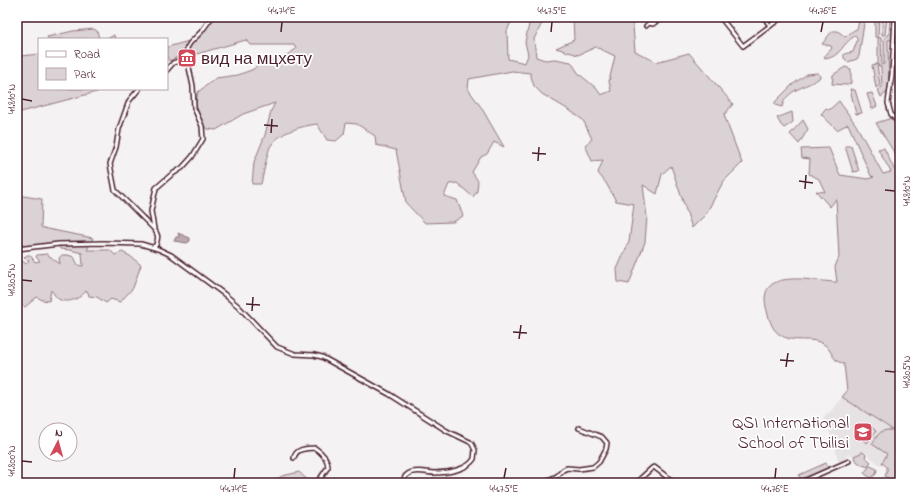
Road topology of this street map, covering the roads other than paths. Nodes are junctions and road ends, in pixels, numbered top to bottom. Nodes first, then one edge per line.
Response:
1 (212, 17) edge
2 (662, 17) edge
3 (720, 17) edge
4 (764, 17) edge
5 (782, 17) edge
6 (895, 17) edge
7 (900, 22) edge
8 (895, 23) junction
9 (646, 26) dead end
10 (770, 26) junction
11 (187, 58) junction
12 (168, 69) edge
13 (138, 90) edge
14 (900, 125) edge
15 (154, 229) junction
16 (17, 235) edge
17 (152, 247) junction
18 (19, 249) edge
19 (579, 428) dead end
20 (294, 458) dead end
21 (849, 461) dead end
22 (641, 478) dead end
23 (673, 482) edge
24 (319, 483) edge
25 (403, 483) edge
26 (542, 483) edge
27 (799, 483) edge

1 - 11 street
2 - 9 street
3 - 10 street
4 - 10 street
5 - 10 street
6 - 8 street
7 - 8 street
8 - 14 street
11 - 12 street
11 - 15 street
13 - 15 street
15 - 17 street
16 - 18 street
17 - 18 street
17 - 25 street
19 - 26 street
20 - 24 street
21 - 27 street
22 - 23 street

